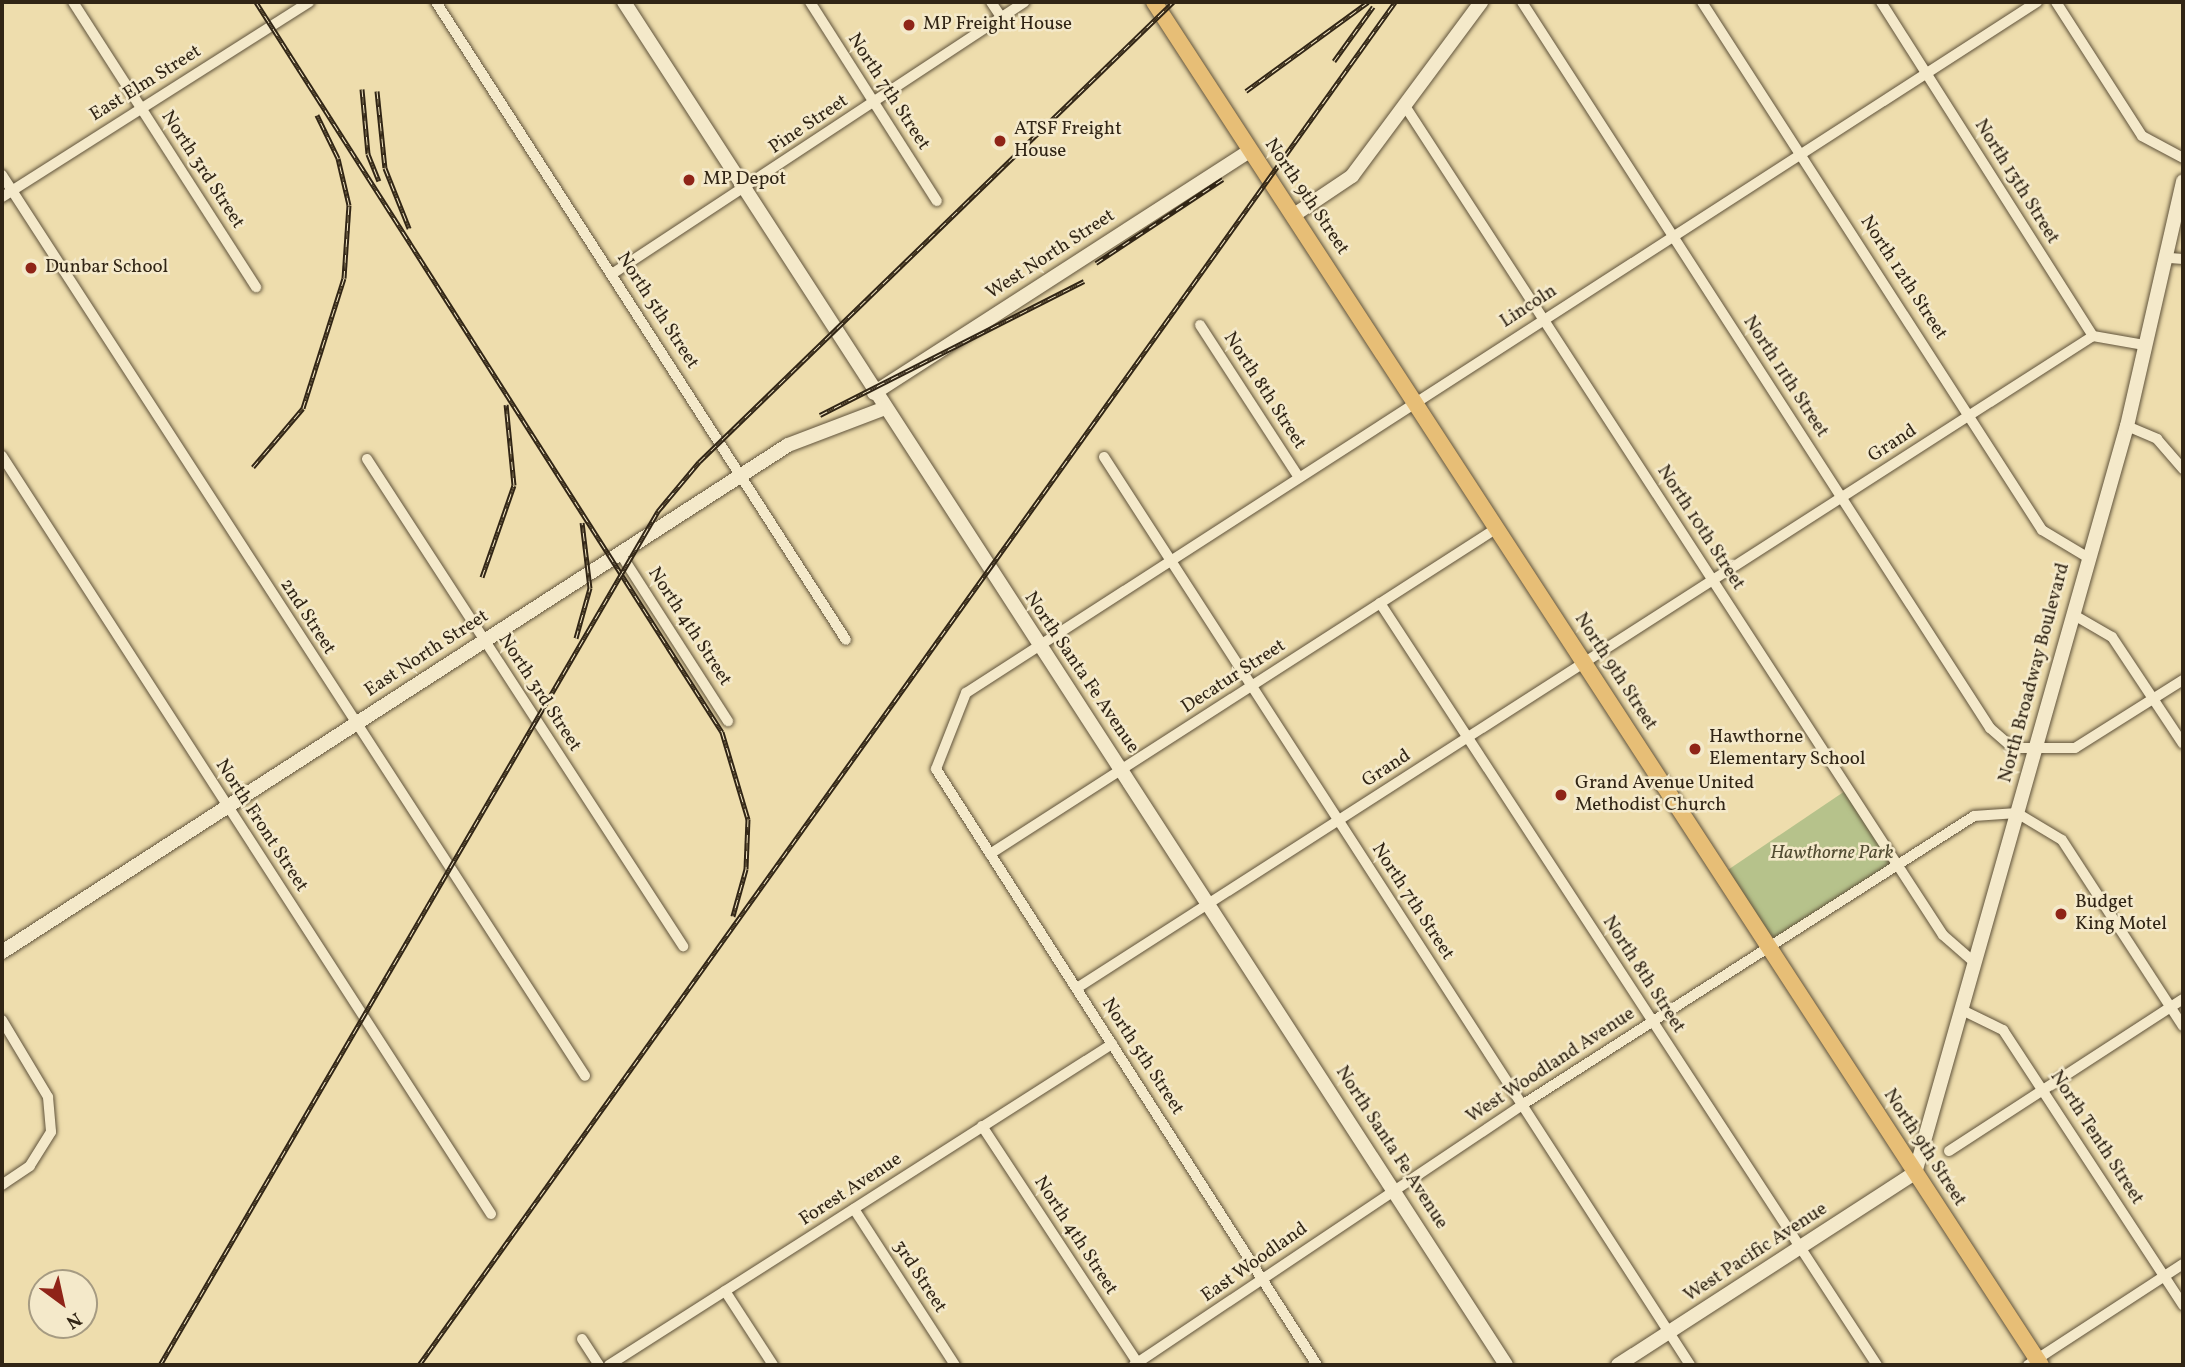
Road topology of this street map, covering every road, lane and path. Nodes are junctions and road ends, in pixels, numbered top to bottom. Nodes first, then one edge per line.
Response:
1 (73, 2) edge
2 (309, 2) edge
3 (436, 2) edge
4 (624, 2) edge
5 (810, 2) edge
6 (991, 2) edge
7 (1024, 2) edge
8 (1154, 2) edge
9 (1481, 2) edge
10 (1522, 2) edge
11 (1702, 2) edge
12 (1881, 2) edge
13 (2037, 2) edge
14 (2056, 2) edge
15 (1001, 17) junction
16 (1926, 73) junction
17 (874, 103) junction
18 (1405, 106) junction
19 (141, 107) junction
20 (1249, 151) junction
21 (1802, 153) junction
22 (2183, 159) edge
23 (2, 175) edge
24 (2183, 181) edge
25 (744, 189) junction
26 (7, 194) edge
27 (937, 201) dead end
28 (1294, 215) junction
29 (1673, 236) junction
30 (2176, 259) edge
31 (612, 274) junction
32 (256, 287) dead end
33 (1544, 318) junction
34 (1200, 325) dead end
35 (2093, 336) junction
36 (2144, 345) junction
37 (874, 393) junction
38 (1414, 401) junction
39 (883, 409) junction
40 (1971, 415) junction
41 (2127, 426) junction
42 (2, 456) edge
43 (1104, 457) dead end
44 (367, 459) dead end
45 (2183, 469) edge
46 (740, 475) junction
47 (1298, 476) junction
48 (1842, 498) junction
49 (1497, 528) junction
50 (620, 553) junction
51 (2087, 557) junction
52 (1170, 559) junction
53 (1713, 581) junction
54 (1380, 603) junction
55 (2074, 615) junction
56 (846, 640) dead end
57 (484, 641) junction
58 (1040, 642) junction
59 (1585, 663) junction
60 (2183, 680) edge
61 (1252, 686) junction
62 (2154, 699) junction
63 (728, 721) dead end
64 (355, 723) junction
65 (1468, 738) junction
66 (2183, 744) edge
67 (2033, 752) junction
68 (936, 769) joint
69 (1122, 769) junction
70 (227, 804) junction
71 (2017, 813) junction
72 (1339, 820) junction
73 (990, 853) junction
74 (1898, 864) junction
75 (1209, 904) junction
76 (682, 946) dead end
77 (1766, 947) junction
78 (2, 952) edge
79 (1974, 962) junction
80 (1077, 988) junction
81 (2183, 999) edge
82 (2171, 1007) junction
83 (1962, 1010) junction
84 (2, 1020) edge
85 (1652, 1021) junction
86 (2183, 1026) edge
87 (1111, 1044) junction
88 (585, 1076) dead end
89 (2044, 1089) junction
90 (1522, 1105) junction
91 (982, 1126) junction
92 (1949, 1151) dead end
93 (1915, 1173) junction
94 (2, 1185) edge
95 (1395, 1189) junction
96 (854, 1209) junction
97 (491, 1214) dead end
98 (1800, 1247) junction
99 (2183, 1264) edge
100 (2165, 1276) junction
101 (1262, 1278) junction
102 (725, 1291) junction
103 (2183, 1305) edge
104 (1669, 1332) junction
105 (582, 1339) dead end
106 (2035, 1363) edge
107 (1137, 1364) edge
108 (599, 1365) edge
109 (609, 1365) edge
110 (773, 1365) edge
111 (955, 1365) edge
112 (1317, 1365) edge
113 (1507, 1365) edge
114 (1618, 1365) edge
115 (1690, 1365) edge
116 (1877, 1365) edge

1 - 19 street, North 3rd Street
2 - 19 street, East Elm Street
3 - 31 street, North 5th Street
4 - 25 main road, North Santa Fe Avenue
5 - 17 street, North 7th Street
6 - 15 street
7 - 15 street, Pine Street
8 - 20 main road, North 9th Street
9 - 18 main road
10 - 29 street, North 11th Street
11 - 21 street, North 12th Street
12 - 16 street, North 13th Street
13 - 16 street, Lincoln
14 - 22 street
15 - 17 street, Pine Street
16 - 21 street, Lincoln
16 - 35 street, North 13th Street
17 - 25 street, Pine Street
17 - 27 street, North 7th Street
18 - 28 main road
18 - 33 street, North 10th Street
19 - 26 street, East Elm Street
19 - 32 street, North 3rd Street
20 - 28 main road, North 9th Street
20 - 37 main road, West North Street
21 - 29 street, Lincoln
21 - 40 street, North 12th Street
23 - 26 street, 2nd Street
24 - 30 main road, North Broadway Boulevard
25 - 31 street, Pine Street
25 - 37 main road, North Santa Fe Avenue
26 - 64 street, 2nd Street
28 - 38 main road, North 9th Street
29 - 33 street, Lincoln
29 - 48 street, North 11th Street
30 - 36 main road, North Broadway Boulevard
31 - 46 street, North 5th Street
33 - 38 street, Lincoln
33 - 53 street, North 10th Street
34 - 47 street, North 8th Street
35 - 36 street
35 - 40 street, Grand
36 - 41 main road, North Broadway Boulevard
37 - 39 main road, North Santa Fe Avenue
38 - 47 street, Lincoln
38 - 49 main road, North 9th Street
39 - 46 main road, East North Street
39 - 58 main road, North Santa Fe Avenue
40 - 48 street, Grand
40 - 51 street, North 12th Street
41 - 45 street
41 - 51 main road, North Broadway Boulevard
42 - 70 street, North Front Street
43 - 52 street, North 7th Street
44 - 57 street, North 3rd Street
46 - 50 main road, East North Street
46 - 56 street, North 5th Street
47 - 52 street, Lincoln
48 - 53 street, Grand
48 - 67 street, North 11th Street
49 - 54 street, Decatur Street
49 - 59 main road, North 9th Street
50 - 57 main road, East North Street
50 - 63 street, North 4th Street
51 - 55 main road, North Broadway Boulevard
52 - 58 street, Lincoln
52 - 61 street, North 7th Street
53 - 59 street, Grand
53 - 74 street, North 10th Street
54 - 61 street, Decatur Street
54 - 65 street, North 8th Street
55 - 62 street
55 - 67 main road, North Broadway Boulevard
57 - 64 main road, East North Street
57 - 76 street, North 3rd Street
58 - 68 street, Lincoln
58 - 69 main road, North Santa Fe Avenue
59 - 65 street, Grand
59 - 77 main road, North 9th Street
60 - 62 street
61 - 69 street, Decatur Street
61 - 72 street, North 7th Street
62 - 66 street
62 - 67 street
64 - 70 main road, East North Street
64 - 88 street, 2nd Street
65 - 72 street, Grand
65 - 85 street, North 8th Street
67 - 71 main road, North Broadway Boulevard
68 - 73 street, North 5th Street
69 - 73 street, Decatur Street
69 - 75 main road, North Santa Fe Avenue
70 - 78 main road, East North Street
70 - 97 street, North Front Street
71 - 74 street, West Woodland Avenue
71 - 79 main road, North Broadway Boulevard
71 - 82 street
72 - 75 street, Grand
72 - 90 street, North 7th Street
73 - 80 street, North 5th Street
74 - 77 street, West Woodland Avenue
74 - 79 street, North 10th Street
75 - 80 street, Grand
75 - 95 main road, North Santa Fe Avenue
77 - 85 street, West Woodland Avenue
77 - 93 main road, North 9th Street
79 - 83 main road, North Broadway Boulevard
80 - 87 street, North 5th Street
81 - 82 street
82 - 86 street
82 - 89 street
83 - 89 street, North Tenth Street
83 - 93 main road, North Broadway Boulevard
84 - 94 street
85 - 90 street, West Woodland Avenue
85 - 98 street, North 8th Street
87 - 91 street, Forest Avenue
87 - 101 street, North 5th Street
89 - 92 street
89 - 100 street, North Tenth Street
90 - 95 street, West Woodland Avenue
90 - 104 street, North 7th Street
91 - 96 street, Forest Avenue
91 - 107 street, North 4th Street
93 - 98 main road, West Pacific Avenue
93 - 106 main road, North 9th Street
95 - 101 street, East Woodland
95 - 113 main road, North Santa Fe Avenue
96 - 102 street, Forest Avenue
96 - 111 street, 3rd Street
98 - 104 main road, West Pacific Avenue
98 - 116 street, North 8th Street
99 - 100 street
100 - 103 street, North Tenth Street
100 - 106 street
101 - 107 street, East Woodland
101 - 112 street, North 5th Street
102 - 109 street, Forest Avenue
102 - 110 street
104 - 114 main road, West Pacific Avenue
104 - 115 street, North 7th Street
105 - 108 street

